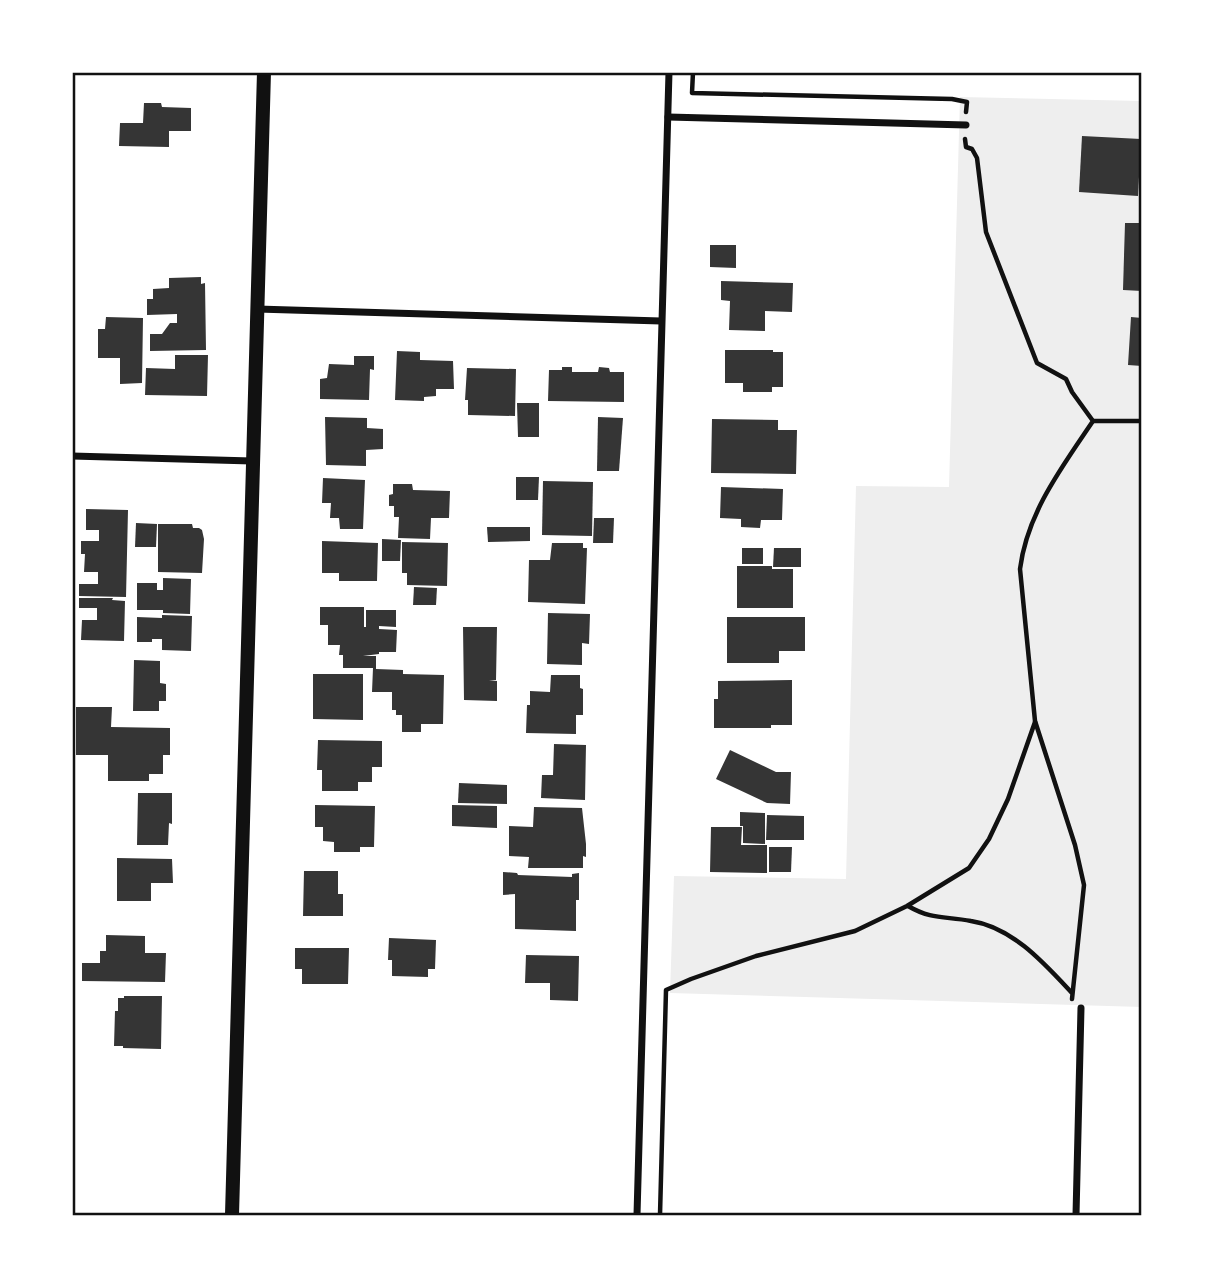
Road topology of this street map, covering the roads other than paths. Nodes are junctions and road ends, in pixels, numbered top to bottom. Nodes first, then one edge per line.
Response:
1 (264, 72) edge
2 (669, 72) edge
3 (668, 117) junction
4 (966, 125) road end
5 (257, 309) junction
6 (661, 321) junction
7 (72, 456) edge
8 (252, 461) junction
9 (1081, 1008) road end
10 (232, 1215) edge
11 (637, 1215) edge
12 (1076, 1215) edge

1 - 5 main road
2 - 3 street
3 - 4 street
3 - 6 street
5 - 6 street
5 - 8 main road
6 - 11 street
7 - 8 street
8 - 10 main road
9 - 12 street

